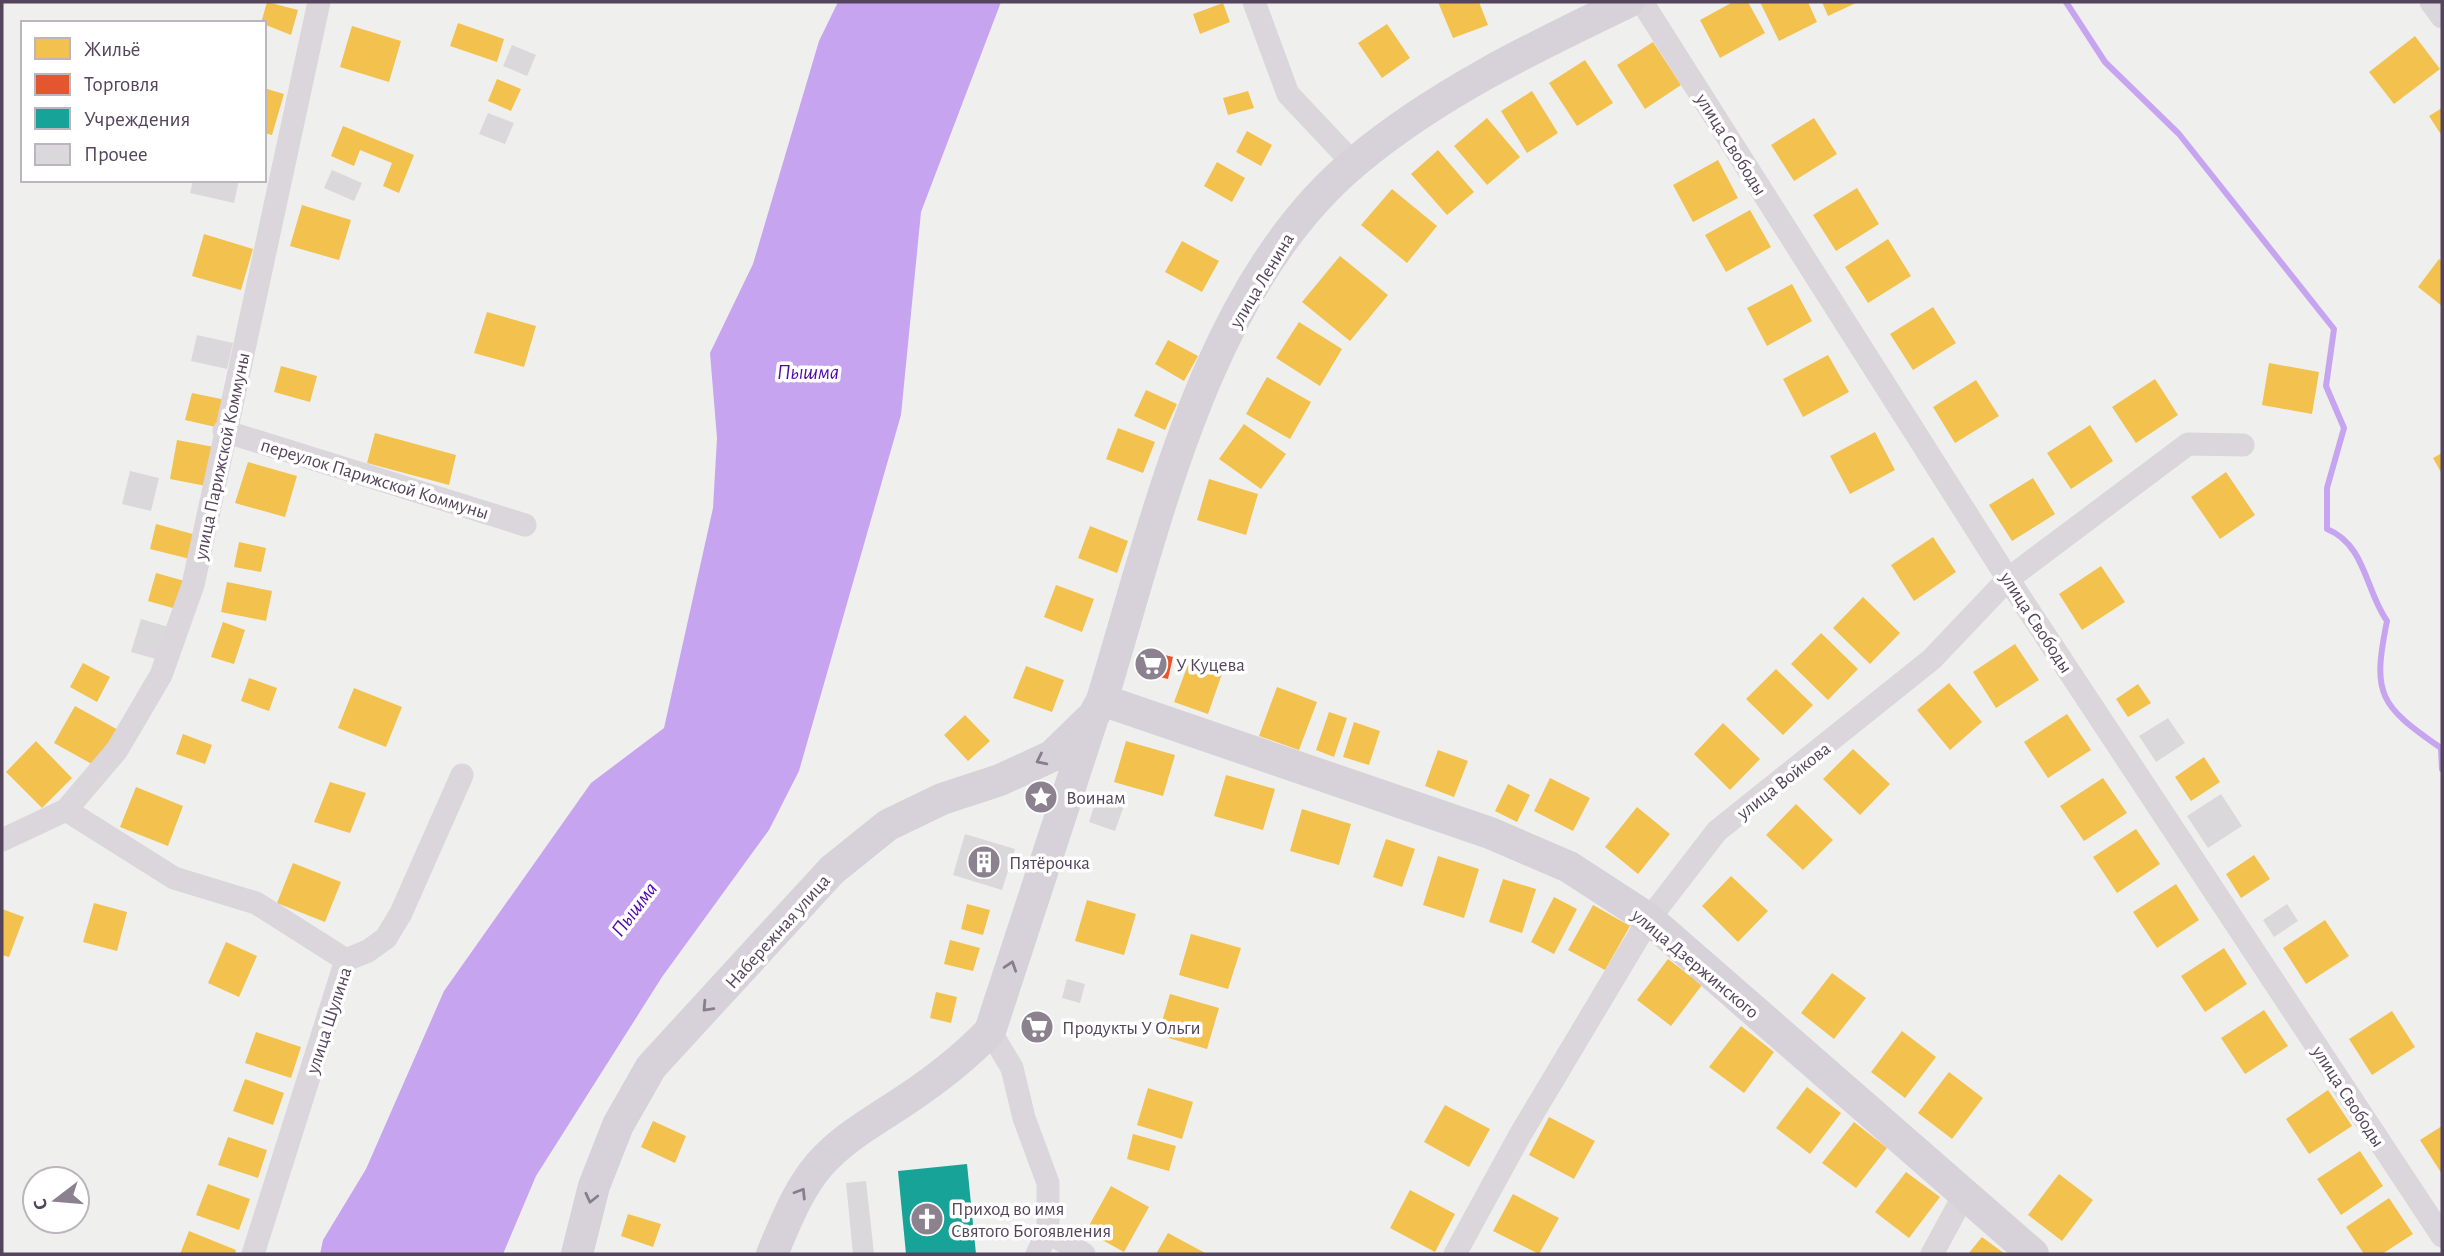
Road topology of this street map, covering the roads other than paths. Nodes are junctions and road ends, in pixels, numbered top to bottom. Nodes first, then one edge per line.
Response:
1 (319, 2) edge
2 (1254, 2) edge
3 (1628, 2) edge
4 (1642, 2) edge
5 (2431, 2) edge
6 (2442, 17) edge
7 (1353, 163) junction
8 (225, 431) junction
9 (2243, 445) dead end
10 (526, 525) dead end
11 (2008, 579) junction
12 (1098, 708) junction
13 (463, 775) dead end
14 (66, 810) junction
15 (2, 840) edge
16 (1649, 919) junction
17 (346, 960) junction
18 (990, 1031) junction
19 (1964, 1195) junction
20 (1048, 1232) junction
21 (2442, 1236) edge
22 (253, 1254) edge
23 (577, 1254) edge
24 (772, 1254) edge
25 (1037, 1254) edge
26 (1084, 1254) edge
27 (1455, 1254) edge
28 (1932, 1254) edge
29 (2033, 1254) edge

1 - 8 street, улица Парижской Коммуны
2 - 7 street
3 - 7 main road, улица Ленина
4 - 11 street, улица Свободы
5 - 6 street
7 - 12 main road, улица Ленина
8 - 10 street, переулок Парижской Коммуны
8 - 14 street, улица Парижской Коммуны
9 - 11 street, улица Войкова
11 - 16 street, улица Войкова
11 - 21 street, улица Свободы
12 - 16 main road, улица Дзержинского
18 -> 12 main road, улица Ленина
12 -> 23 main road, Набережная улица
13 - 17 street, улица Шулина
14 - 15 street, улица Парижской Коммуны
14 - 17 street
16 - 19 main road, улица Дзержинского
16 - 27 street, улица Войкова
17 - 22 street, улица Шулина
18 - 20 street
24 -> 18 main road
19 - 28 street
19 - 29 main road, улица Дзержинского
20 - 25 street
20 - 26 street

